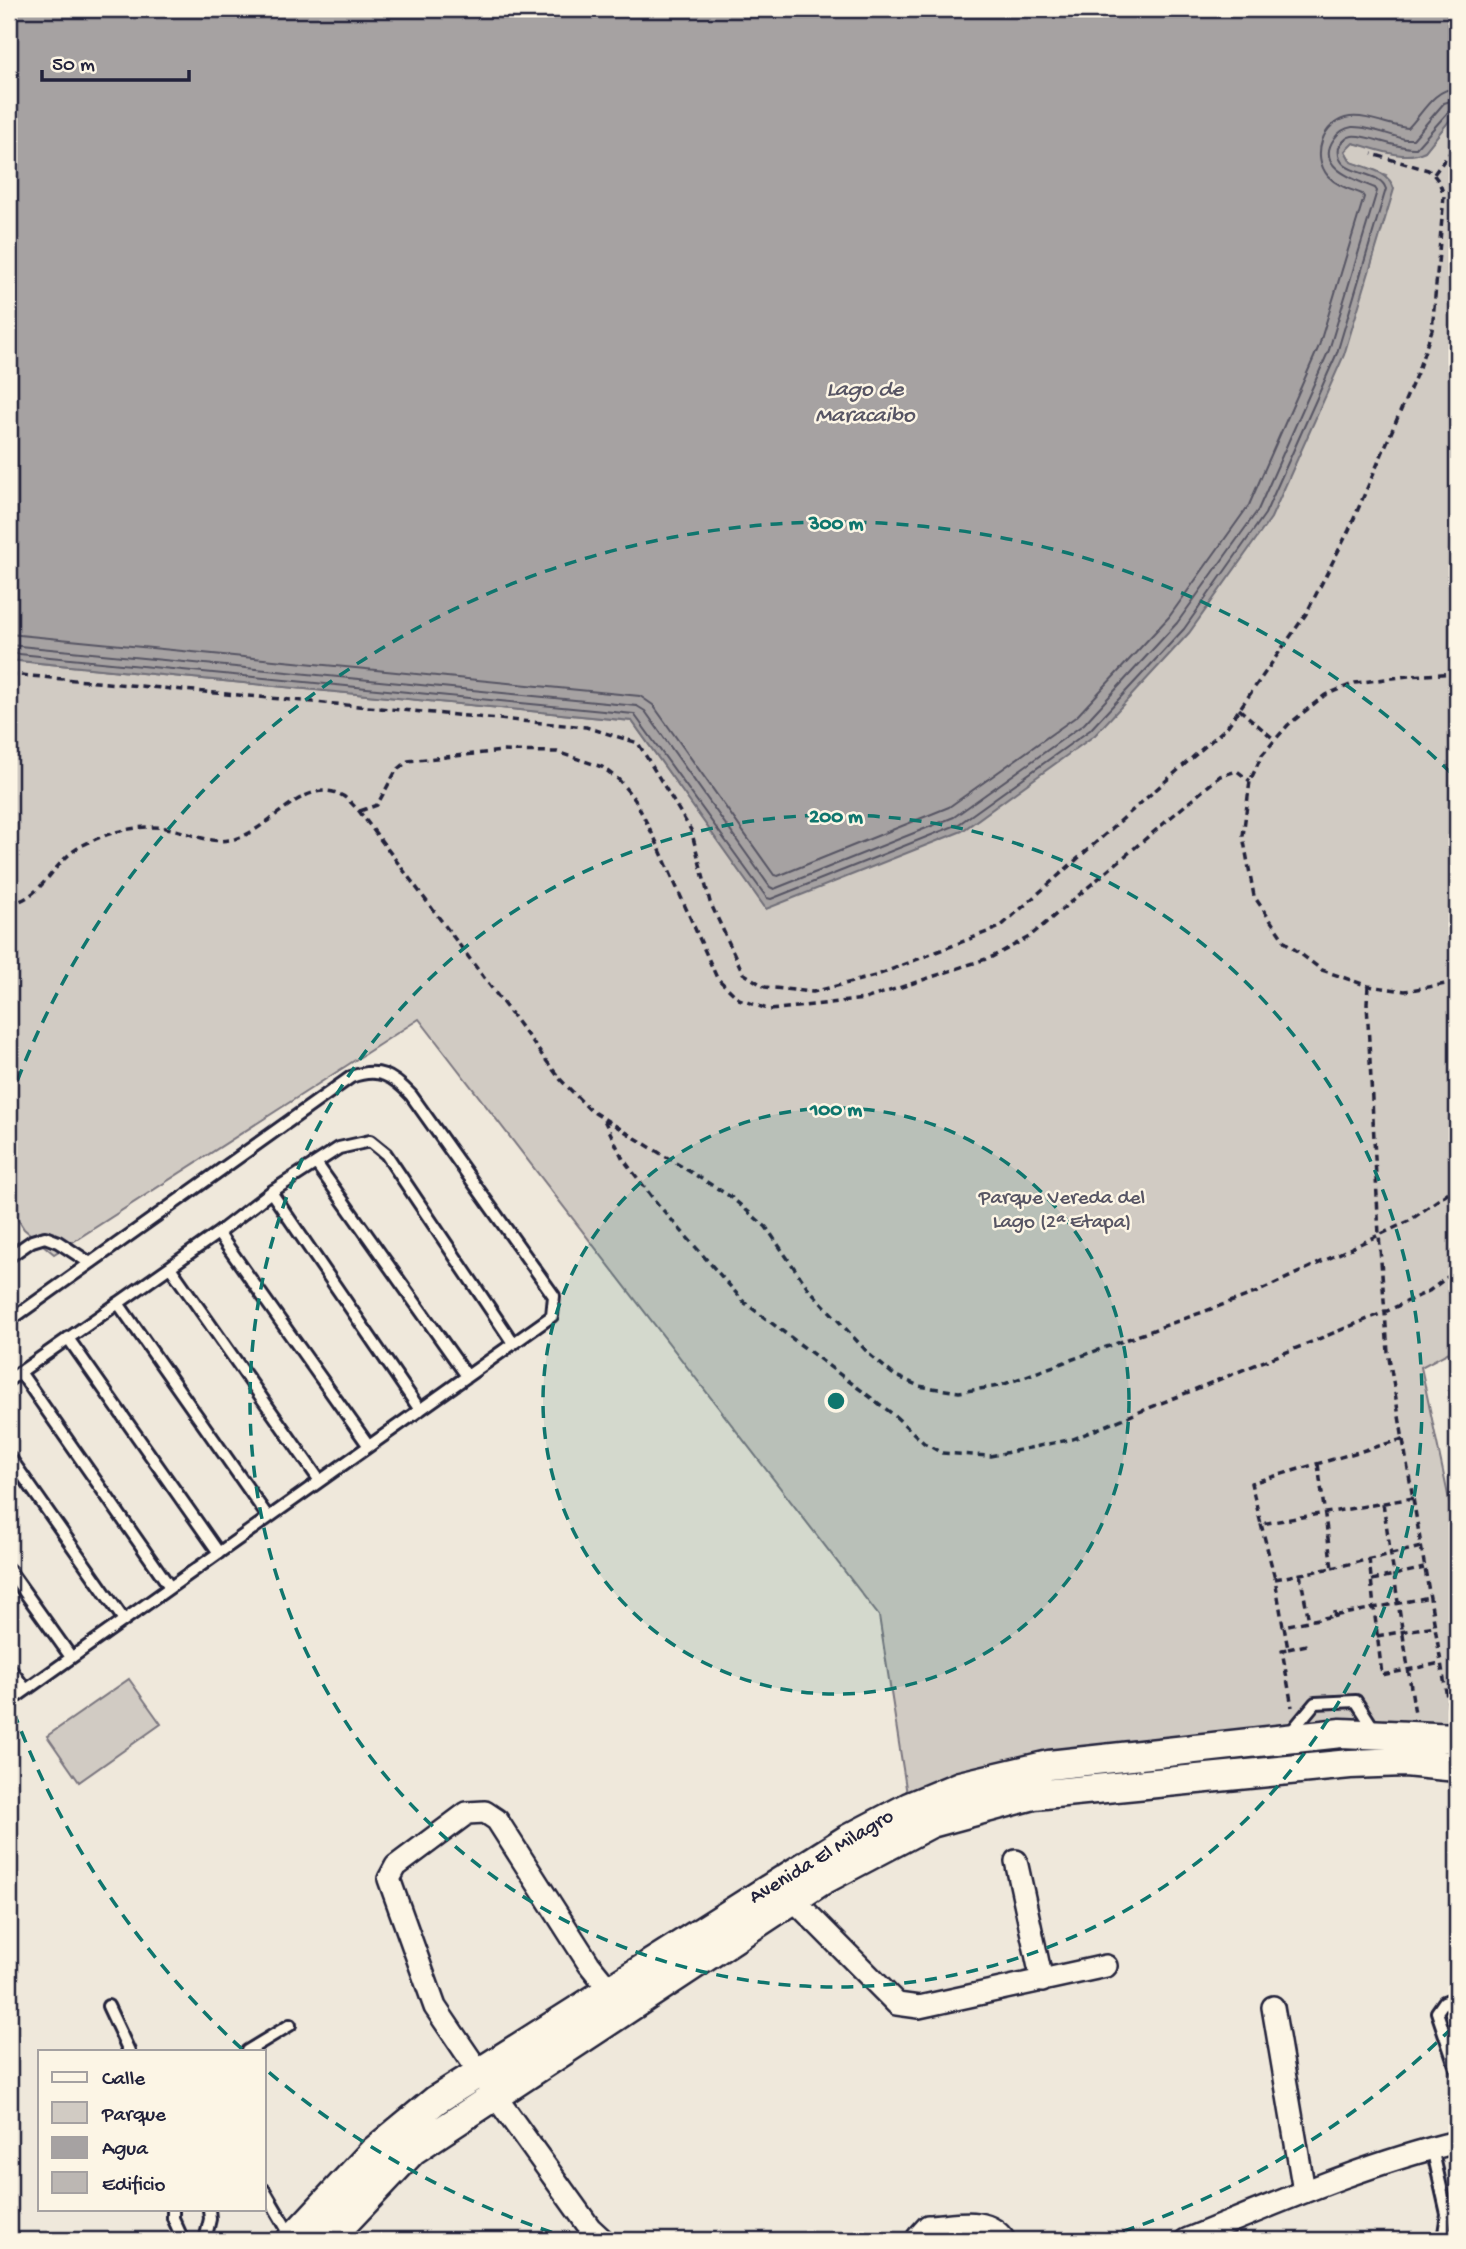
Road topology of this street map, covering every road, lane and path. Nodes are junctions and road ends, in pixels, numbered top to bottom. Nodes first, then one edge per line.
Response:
1 (1457, 143) edge
2 (1372, 154) dead end
3 (1434, 174) junction
4 (1457, 673) edge
5 (9, 674) edge
6 (1239, 709) junction
7 (1275, 740) junction
8 (1250, 781) junction
9 (359, 811) junction
10 (9, 904) edge
11 (1457, 982) edge
12 (1368, 986) junction
13 (603, 1119) junction
14 (316, 1163) junction
15 (1457, 1186) edge
16 (271, 1192) junction
17 (218, 1233) junction
18 (1379, 1235) junction
19 (9, 1257) edge
20 (90, 1263) junction
21 (170, 1266) junction
22 (1457, 1270) edge
23 (118, 1303) junction
24 (1385, 1312) junction
25 (9, 1321) edge
26 (68, 1338) junction
27 (513, 1343) junction
28 (20, 1371) junction
29 (467, 1376) junction
30 (9, 1380) edge
31 (420, 1410) junction
32 (1403, 1439) junction
33 (369, 1446) junction
34 (9, 1456) edge
35 (1318, 1464) junction
36 (320, 1481) junction
37 (1413, 1498) junction
38 (1383, 1503) junction
39 (1324, 1513) junction
40 (268, 1517) junction
41 (1261, 1524) junction
42 (1421, 1547) junction
43 (219, 1553) junction
44 (1392, 1553) junction
45 (1369, 1558) junction
46 (1332, 1568) junction
47 (1425, 1568) junction
48 (9, 1570) edge
49 (1300, 1574) junction
50 (1395, 1574) junction
51 (1275, 1578) junction
52 (1372, 1580) junction
53 (170, 1587) junction
54 (1430, 1597) junction
55 (1399, 1604) junction
56 (1374, 1608) junction
57 (124, 1620) junction
58 (1310, 1621) junction
59 (1283, 1626) junction
60 (1435, 1626) junction
61 (1404, 1631) junction
62 (1377, 1636) junction
63 (1311, 1644) dead end
64 (1288, 1649) junction
65 (71, 1657) junction
66 (1441, 1663) junction
67 (9, 1667) edge
68 (1410, 1669) junction
69 (26, 1690) junction
70 (9, 1702) edge
71 (1290, 1733) junction
72 (1418, 1737) junction
73 (1456, 1738) edge
74 (1457, 1767) edge
75 (1016, 1861) dead end
76 (793, 1899) junction
77 (1106, 1966) dead end
78 (1042, 1981) junction
79 (610, 1990) junction
80 (1457, 1997) edge
81 (108, 2006) dead end
82 (1273, 2007) dead end
83 (290, 2025) dead end
84 (129, 2050) edge
85 (249, 2050) edge
86 (1457, 2070) edge
87 (479, 2072) junction
88 (496, 2097) junction
89 (1457, 2142) edge
90 (1432, 2148) junction
91 (1304, 2191) junction
92 (266, 2194) edge
93 (173, 2210) edge
94 (209, 2210) edge
95 (292, 2239) edge
96 (183, 2240) edge
97 (205, 2240) edge
98 (328, 2240) edge
99 (603, 2240) edge
100 (918, 2240) edge
101 (1004, 2240) edge
102 (1186, 2240) edge
103 (1443, 2240) edge

1 - 3 path
2 - 3 path
3 - 6 path
4 - 7 path
5 - 6 path
6 - 7 path
7 - 8 path
8 - 9 path
8 - 12 path
9 - 10 path
9 - 13 path
11 - 12 path
12 - 18 path
13 - 18 path
13 - 24 path
14 - 16 lane
14 - 27 lane
14 - 29 lane
15 - 18 path
16 - 17 lane
16 - 31 lane
17 - 21 lane
17 - 33 lane
18 - 24 path
19 - 20 lane
20 - 25 lane
20 - 27 lane
21 - 23 lane
21 - 36 lane
22 - 24 path
23 - 26 lane
23 - 40 lane
24 - 32 path
26 - 28 lane
26 - 43 lane
27 - 29 lane
28 - 30 lane
28 - 53 lane
29 - 31 lane
31 - 33 lane
32 - 35 path
32 - 37 path
33 - 36 lane
34 - 57 lane
35 - 39 path
35 - 41 path
36 - 40 lane
37 - 38 path
37 - 42 path
38 - 39 path
38 - 44 path
39 - 41 path
39 - 46 path
40 - 43 lane
41 - 51 path
42 - 44 path
42 - 47 path
43 - 53 lane
44 - 45 path
44 - 50 path
45 - 46 path
45 - 52 path
46 - 49 path
47 - 50 path
47 - 54 path
48 - 65 lane
49 - 51 path
49 - 58 path
50 - 52 path
50 - 55 path
51 - 59 path
52 - 56 path
53 - 57 lane
54 - 55 path
54 - 60 path
55 - 56 path
55 - 61 path
56 - 58 path
56 - 62 path
57 - 65 lane
58 - 59 path
59 - 64 path
60 - 61 path
60 - 66 path
61 - 62 path
61 - 68 path
62 - 68 path
63 - 64 path
64 - 71 path
65 - 69 lane
66 - 68 path
66 - 73 path
67 - 69 lane
68 - 72 path
69 - 70 lane
71 - 72 main road, Avenida El Milagro
71 - 79 main road, Avenida El Milagro
72 - 73 main road, Avenida El Milagro
74 - 76 main road, Avenida El Milagro
75 - 78 street
76 - 78 street
76 - 88 main road, Avenida El Milagro
77 - 78 street
79 - 87 main road, Avenida El Milagro
79 - 87 street
80 - 86 lane
81 - 84 lane
82 - 91 street
83 - 85 lane
87 - 88 street
87 - 95 main road, Avenida El Milagro
88 - 98 main road, Avenida El Milagro
88 - 99 street
89 - 90 street
90 - 91 street
90 - 103 lane
91 - 102 street
92 - 95 lane
93 - 96 lane
94 - 97 lane
100 - 101 street

